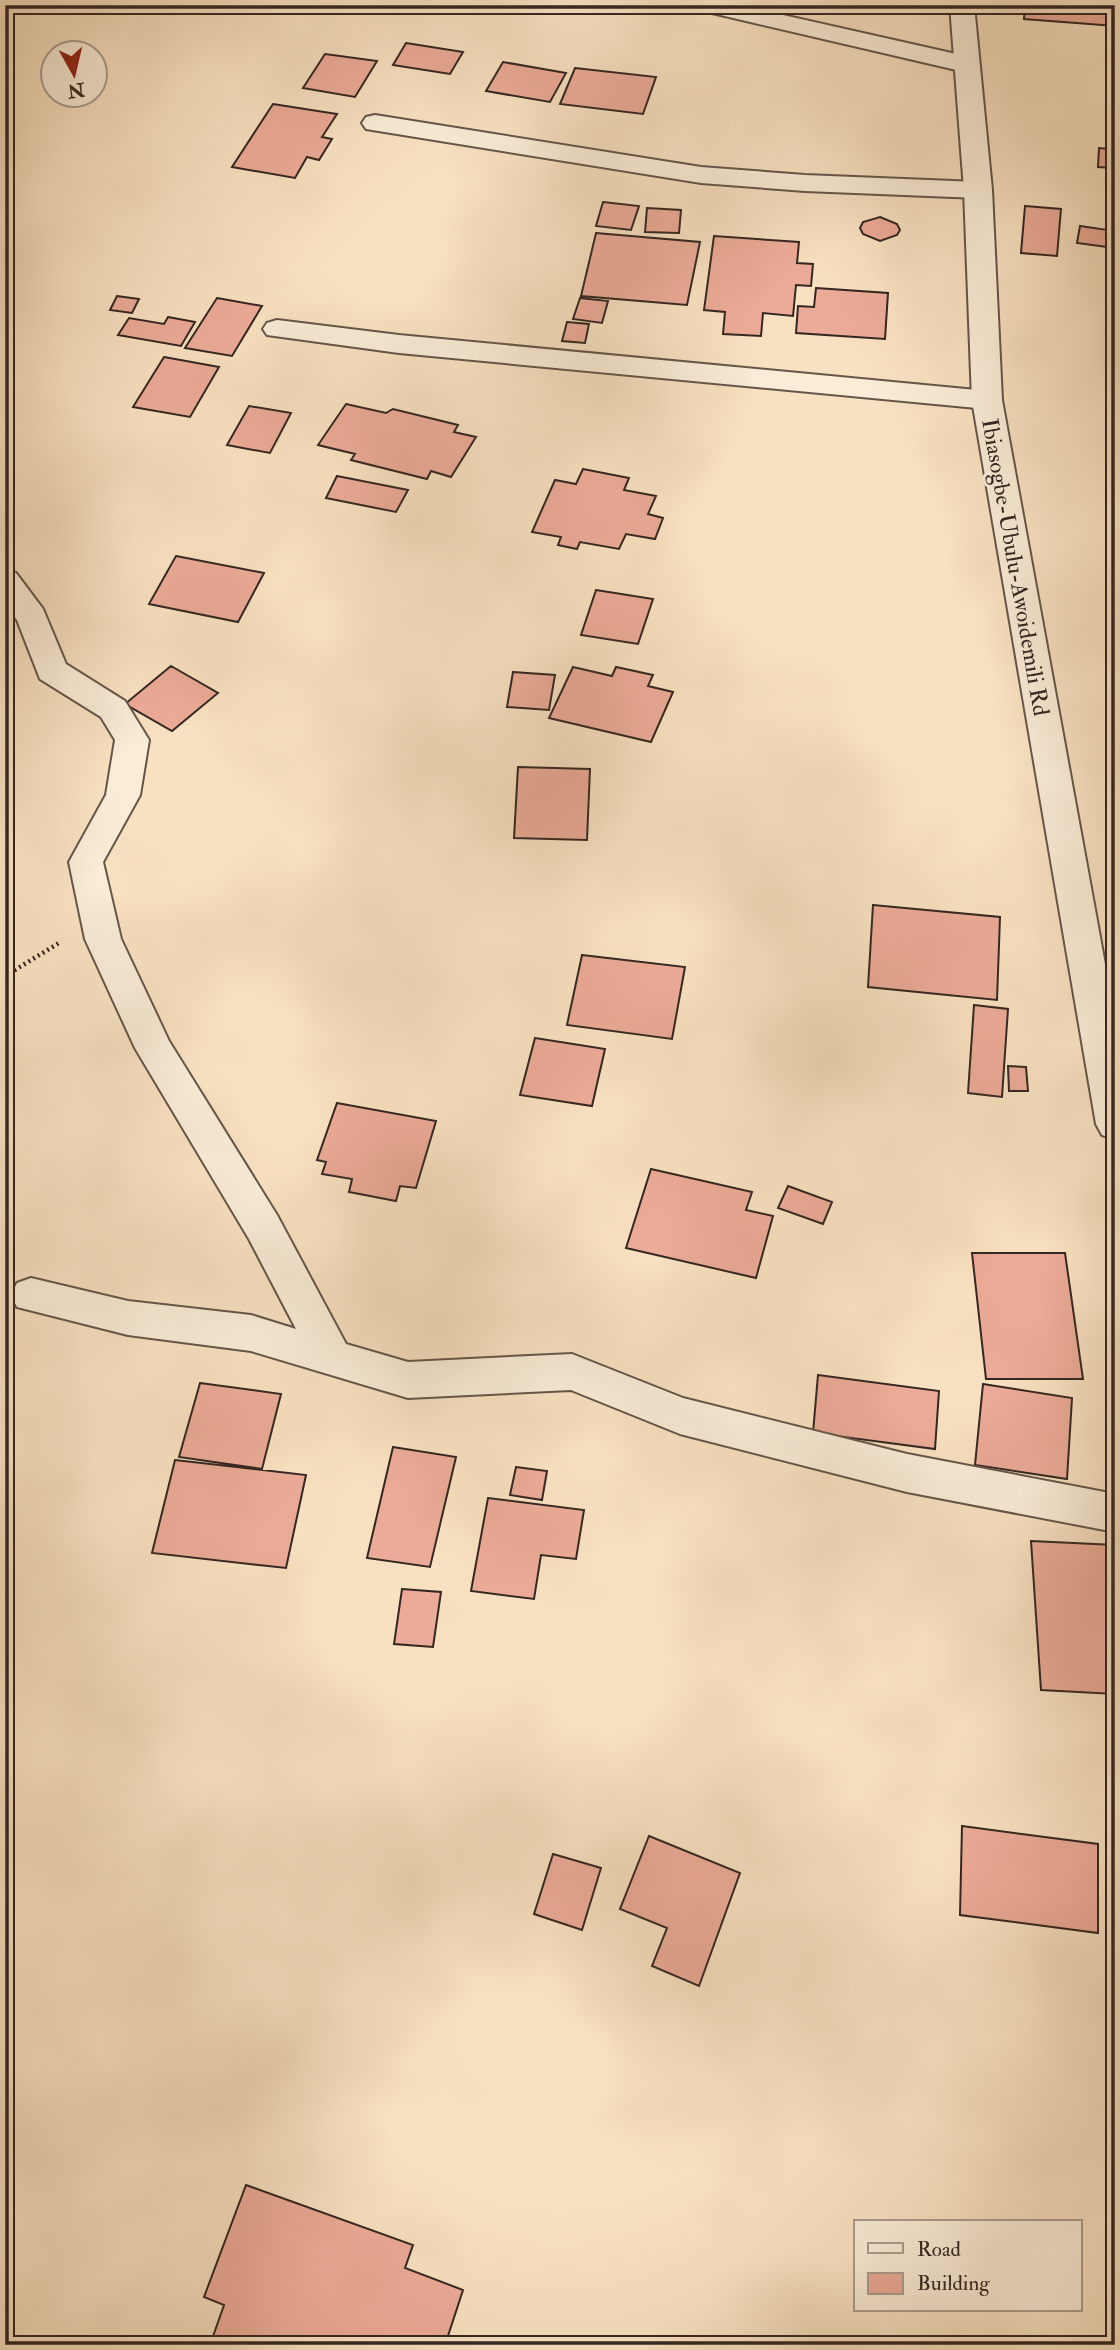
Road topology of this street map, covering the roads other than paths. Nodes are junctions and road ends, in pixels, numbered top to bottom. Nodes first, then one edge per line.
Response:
1 (708, 5) edge
2 (962, 5) edge
3 (965, 64) junction
4 (375, 123) dead end
5 (978, 190) junction
6 (277, 329) dead end
7 (987, 400) junction
8 (5, 581) edge
9 (1115, 1124) edge
10 (32, 1295) dead end
11 (332, 1357) junction
12 (1115, 1513) edge

1 - 3 street
2 - 3 street, Ibiasogbe-Ubulu-Awoidemili Rd
3 - 5 street, Ibiasogbe-Ubulu-Awoidemili Rd
4 - 5 street
5 - 7 street, Ibiasogbe-Ubulu-Awoidemili Rd
6 - 7 street
7 - 9 street, Ibiasogbe-Ubulu-Awoidemili Rd
8 - 11 street
10 - 11 street
11 - 12 street

